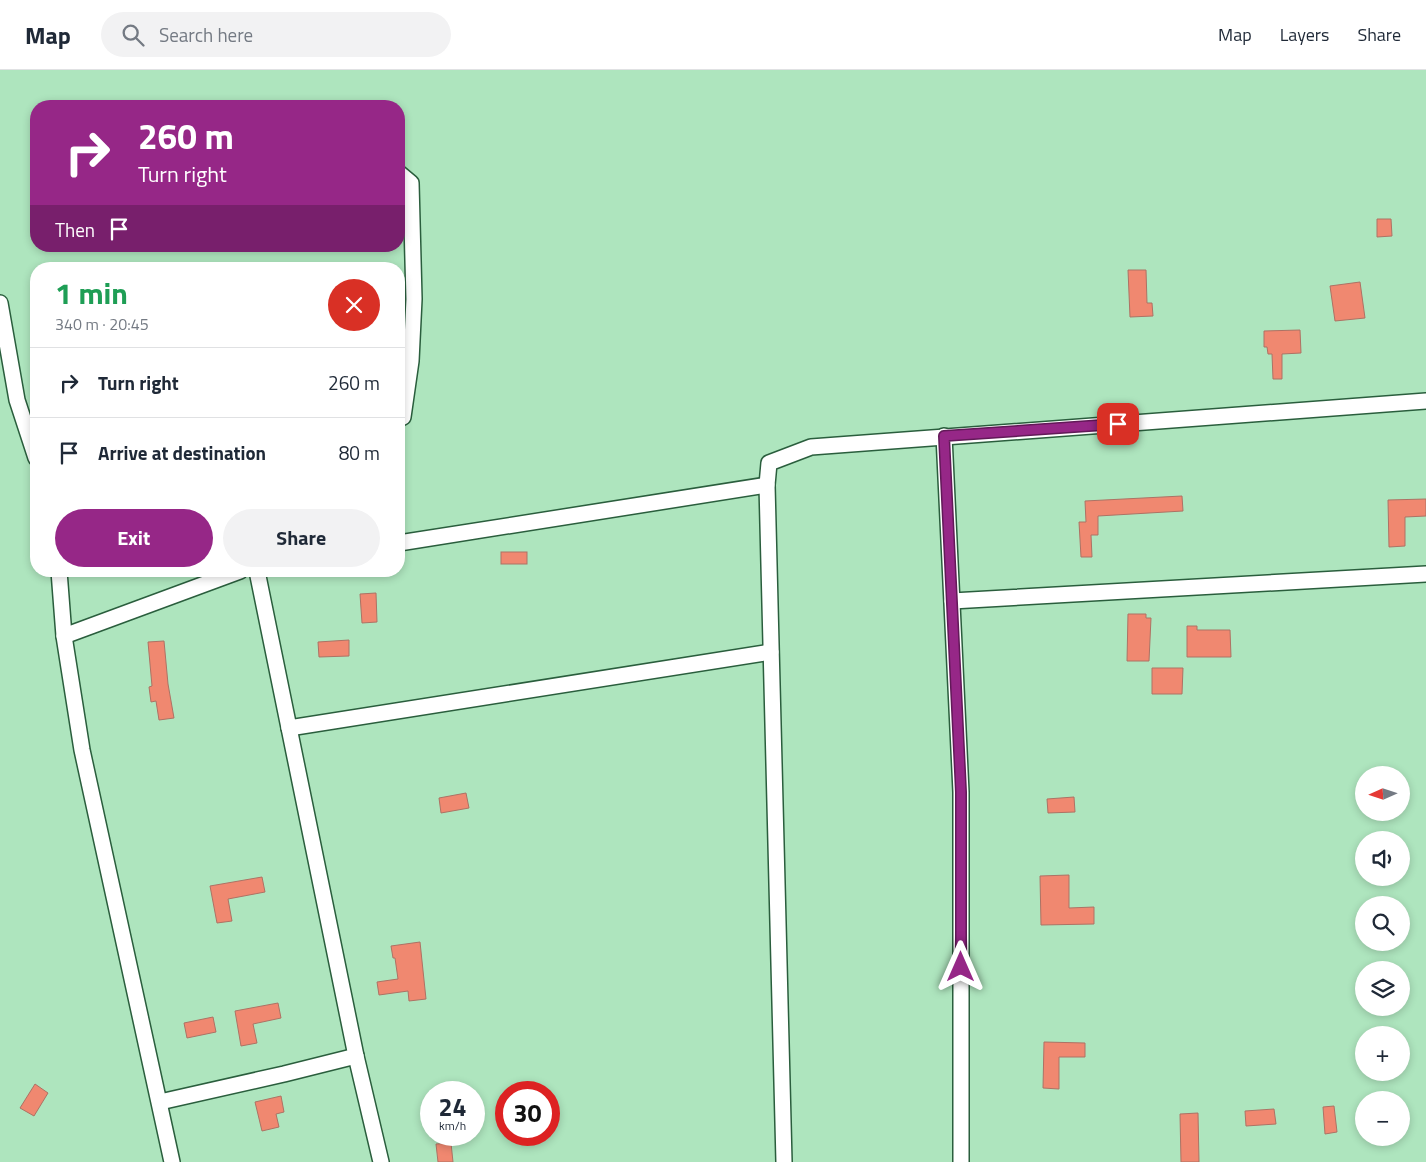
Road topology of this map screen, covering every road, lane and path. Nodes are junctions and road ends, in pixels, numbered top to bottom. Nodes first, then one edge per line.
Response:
1 (405, 178) edge
2 (0, 303) edge
3 (1426, 401) edge
4 (405, 403) edge
5 (944, 436) junction
6 (30, 440) edge
7 (767, 486) junction
8 (405, 542) edge
9 (1426, 574) edge
10 (59, 577) edge
11 (224, 577) edge
12 (258, 577) edge
13 (952, 601) junction
14 (64, 636) junction
15 (771, 652) junction
16 (289, 728) junction
17 (356, 1056) junction
18 (160, 1102) junction
19 (172, 1162) edge
20 (381, 1162) edge
21 (784, 1162) edge
22 (961, 1162) edge

1 - 4 street
2 - 6 street
3 - 5 street
5 - 7 street
5 - 13 street
7 - 8 street
7 - 15 street
9 - 13 street
10 - 14 street
11 - 14 street
12 - 16 street
13 - 22 street
14 - 18 street
15 - 16 street
15 - 21 street
16 - 17 street
17 - 18 street
17 - 20 street
18 - 19 street

